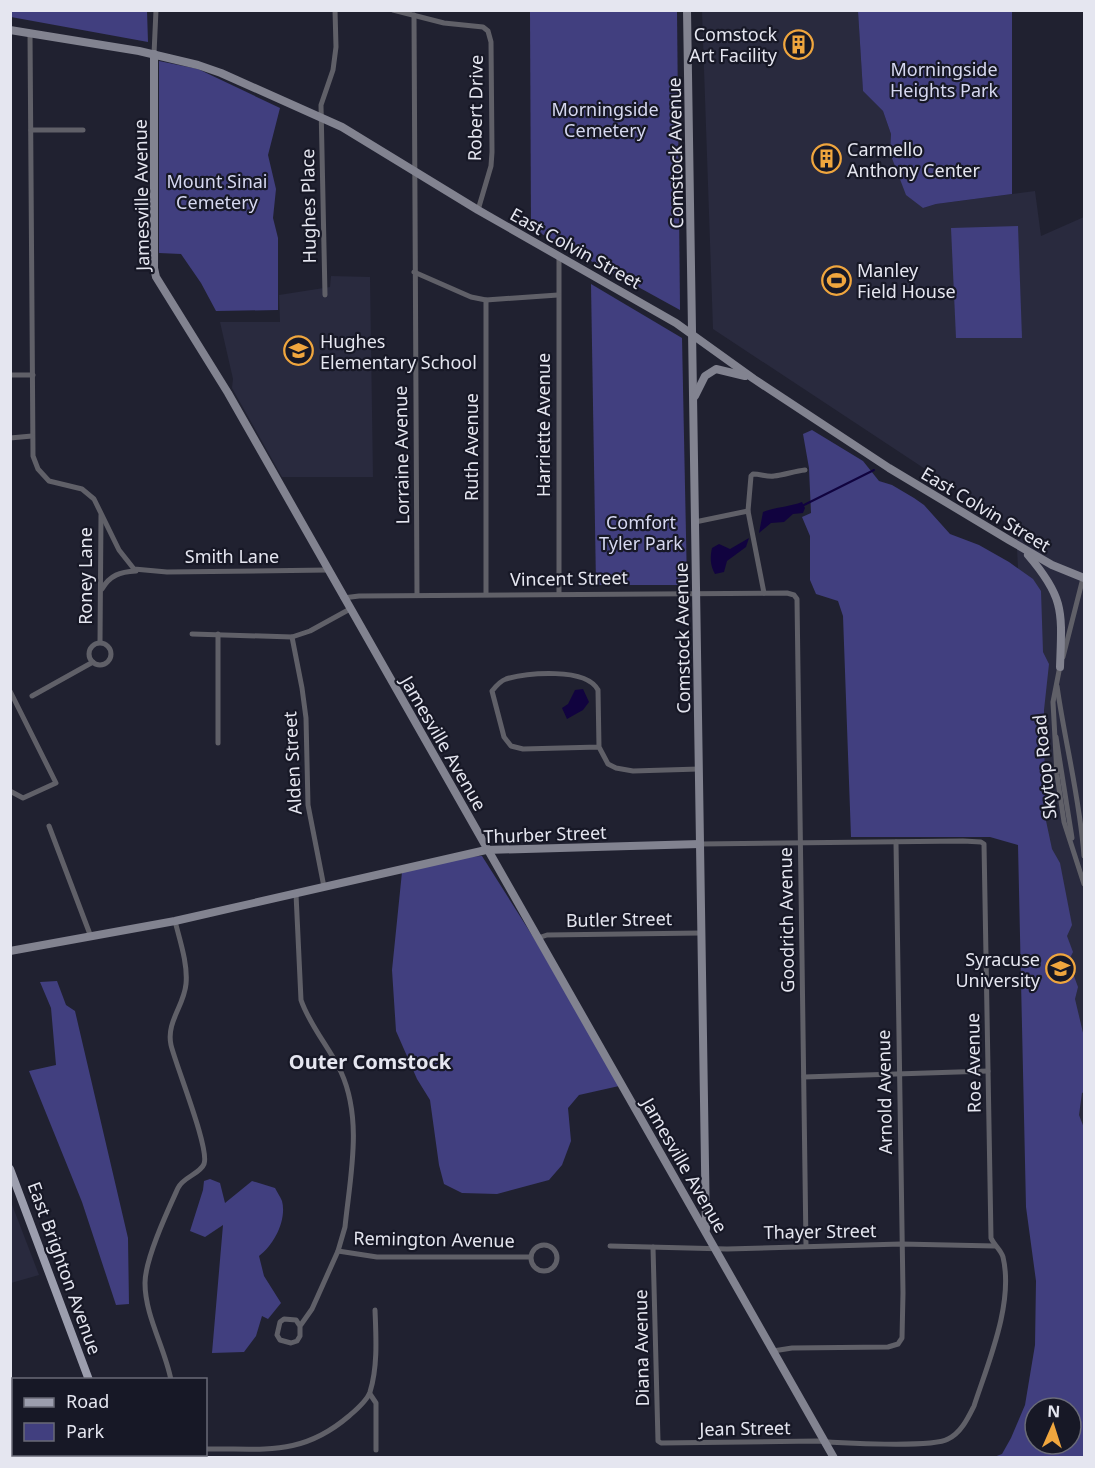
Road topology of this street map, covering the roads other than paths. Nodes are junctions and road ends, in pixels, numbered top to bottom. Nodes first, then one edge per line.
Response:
1 (156, 10) edge
2 (335, 10) edge
3 (393, 10) edge
4 (687, 10) edge
5 (414, 15) junction
6 (12, 31) edge
7 (30, 33) junction
8 (154, 54) junction
9 (321, 118) junction
10 (31, 130) junction
11 (84, 130) dead end
12 (414, 172) junction
13 (478, 210) junction
14 (559, 256) junction
15 (414, 272) junction
16 (324, 295) dead end
17 (558, 295) junction
18 (486, 300) junction
19 (692, 335) junction
20 (10, 375) edge
21 (33, 375) junction
22 (754, 379) junction
23 (693, 400) junction
24 (32, 436) junction
25 (10, 438) edge
26 (805, 470) dead end
27 (101, 510) junction
28 (748, 511) junction
29 (695, 522) junction
30 (1023, 549) junction
31 (328, 570) junction
32 (138, 571) junction
33 (1084, 578) edge
34 (101, 590) junction
35 (764, 592) junction
36 (696, 593) junction
37 (486, 594) junction
38 (559, 594) junction
39 (417, 595) junction
40 (794, 595) joint
41 (343, 598) junction
42 (350, 609) junction
43 (192, 634) dead end
44 (218, 634) junction
45 (292, 637) junction
46 (100, 642) junction
47 (93, 662) junction
48 (1060, 667) junction
49 (1057, 681) junction
50 (10, 690) edge
51 (32, 696) dead end
52 (218, 743) dead end
53 (599, 747) junction
54 (699, 769) junction
55 (10, 791) edge
56 (1077, 798) junction
57 (1063, 801) junction
58 (1082, 821) junction
59 (1067, 822) junction
60 (49, 826) dead end
61 (896, 842) junction
62 (982, 843) joint
63 (700, 844) junction
64 (800, 844) junction
65 (486, 850) junction
66 (1084, 856) edge
67 (1084, 884) edge
68 (324, 887) junction
69 (296, 894) junction
70 (175, 921) junction
71 (701, 933) junction
72 (91, 938) junction
73 (538, 938) junction
74 (10, 951) edge
75 (988, 1071) junction
76 (900, 1073) junction
77 (804, 1077) junction
78 (10, 1169) edge
79 (706, 1230) junction
80 (901, 1244) junction
81 (610, 1246) dead end
82 (806, 1246) junction
83 (995, 1246) junction
84 (654, 1247) junction
85 (715, 1248) junction
86 (338, 1251) junction
87 (530, 1257) junction
88 (375, 1310) dead end
89 (300, 1326) junction
90 (773, 1351) junction
91 (88, 1378) edge
92 (170, 1378) edge
93 (370, 1394) junction
94 (825, 1442) junction
95 (665, 1444) joint
96 (207, 1449) edge
97 (376, 1450) dead end
98 (834, 1458) edge

1 - 8 street, Jamesville Avenue
2 - 9 street, Hughes Place
3 - 5 street, Robert Drive
4 - 19 street, Comstock Avenue
5 - 12 street, Lorraine Avenue
5 - 13 street, Robert Drive
6 - 7 street, East Colvin Street
7 - 8 street, East Colvin Street
7 - 10 street
8 - 9 street, East Colvin Street
8 - 31 street, Jamesville Avenue
9 - 12 street, East Colvin Street
9 - 16 street, Hughes Place
10 - 11 street
10 - 21 street
12 - 13 street, East Colvin Street
12 - 15 street, Lorraine Avenue
13 - 14 street, East Colvin Street
14 - 17 street, Harriette Avenue
14 - 19 street, East Colvin Street
15 - 18 street
15 - 39 street, Lorraine Avenue
17 - 18 street
17 - 38 street, Harriette Avenue
18 - 37 street, Ruth Avenue
19 - 22 street, East Colvin Street
19 - 23 street, Comstock Avenue
20 - 21 street
21 - 24 street
22 - 23 street
22 - 30 street, East Colvin Street
23 - 29 street, Comstock Avenue
24 - 25 street
24 - 27 street
26 - 28 street
27 - 32 street
27 - 34 street, Roney Lane
28 - 29 street
28 - 35 street
29 - 36 street, Comstock Avenue
30 - 33 street, East Colvin Street
30 - 48 street
31 - 32 street, Smith Lane
31 - 41 street, Jamesville Avenue
32 - 34 street, Smith Lane
33 - 48 street, Skytop Road
34 - 46 street, Roney Lane
35 - 36 street, Vincent Street
35 - 40 street, Vincent Street
36 - 38 street, Vincent Street
36 - 54 street, Comstock Avenue
37 - 38 street, Vincent Street
37 - 39 street, Vincent Street
39 - 41 street, Vincent Street
40 - 64 street, Goodrich Avenue
41 - 42 street, Jamesville Avenue
42 - 45 street
42 - 65 street, Jamesville Avenue
43 - 44 street
44 - 45 street
44 - 52 street
45 - 68 street, Alden Street
46 - 47 street, Roney Lane
46 - 47 street, Roney Lane
47 - 51 street, Roney Lane
48 - 49 street, Skytop Road
49 - 56 street, Skytop Road
49 - 57 street, Skytop Road
50 - 55 street
53 - 53 street
53 - 54 street
54 - 63 street, Comstock Avenue
56 - 57 street
56 - 58 street, Skytop Road
57 - 59 street, Skytop Road
58 - 59 street
58 - 66 street, Skytop Road
59 - 67 street, Skytop Road
60 - 72 street
61 - 62 street, Thurber Street
61 - 64 street, Thurber Street
61 - 76 street, Arnold Avenue
62 - 75 street, Roe Avenue
63 - 64 street, Thurber Street
63 - 65 street, Thurber Street
63 - 71 street, Comstock Avenue
64 - 77 street, Goodrich Avenue
65 - 68 street, Thurber Street
65 - 73 street, Jamesville Avenue
68 - 69 street, Thurber Street
69 - 70 street, Thurber Street
69 - 86 street, Remington Avenue
70 - 72 street, Thurber Street
70 - 92 street
71 - 73 street, Butler Street
71 - 79 street, Comstock Avenue
72 - 74 street, Thurber Street
73 - 79 street, Jamesville Avenue
75 - 76 street
75 - 83 street, Roe Avenue
76 - 77 street
76 - 80 street, Arnold Avenue
77 - 82 street, Goodrich Avenue
78 - 91 main road, East Brighton Avenue
79 - 85 street, Jamesville Avenue
80 - 82 street, Thayer Street
80 - 83 street, Thayer Street
80 - 90 street, Arnold Avenue
81 - 84 street, Thayer Street
82 - 85 street, Thayer Street
83 - 94 street, Roe Avenue
84 - 85 street, Thayer Street
84 - 95 street, Diana Avenue
85 - 90 street, Jamesville Avenue
86 - 87 street, Remington Avenue
86 - 89 street, Remington Avenue
87 - 87 street, Remington Avenue
88 - 93 street
89 - 89 street, Remington Avenue
90 - 94 street, Jamesville Avenue
93 - 96 street
93 - 97 street
94 - 95 street, Jean Street
94 - 98 street, Jamesville Avenue

